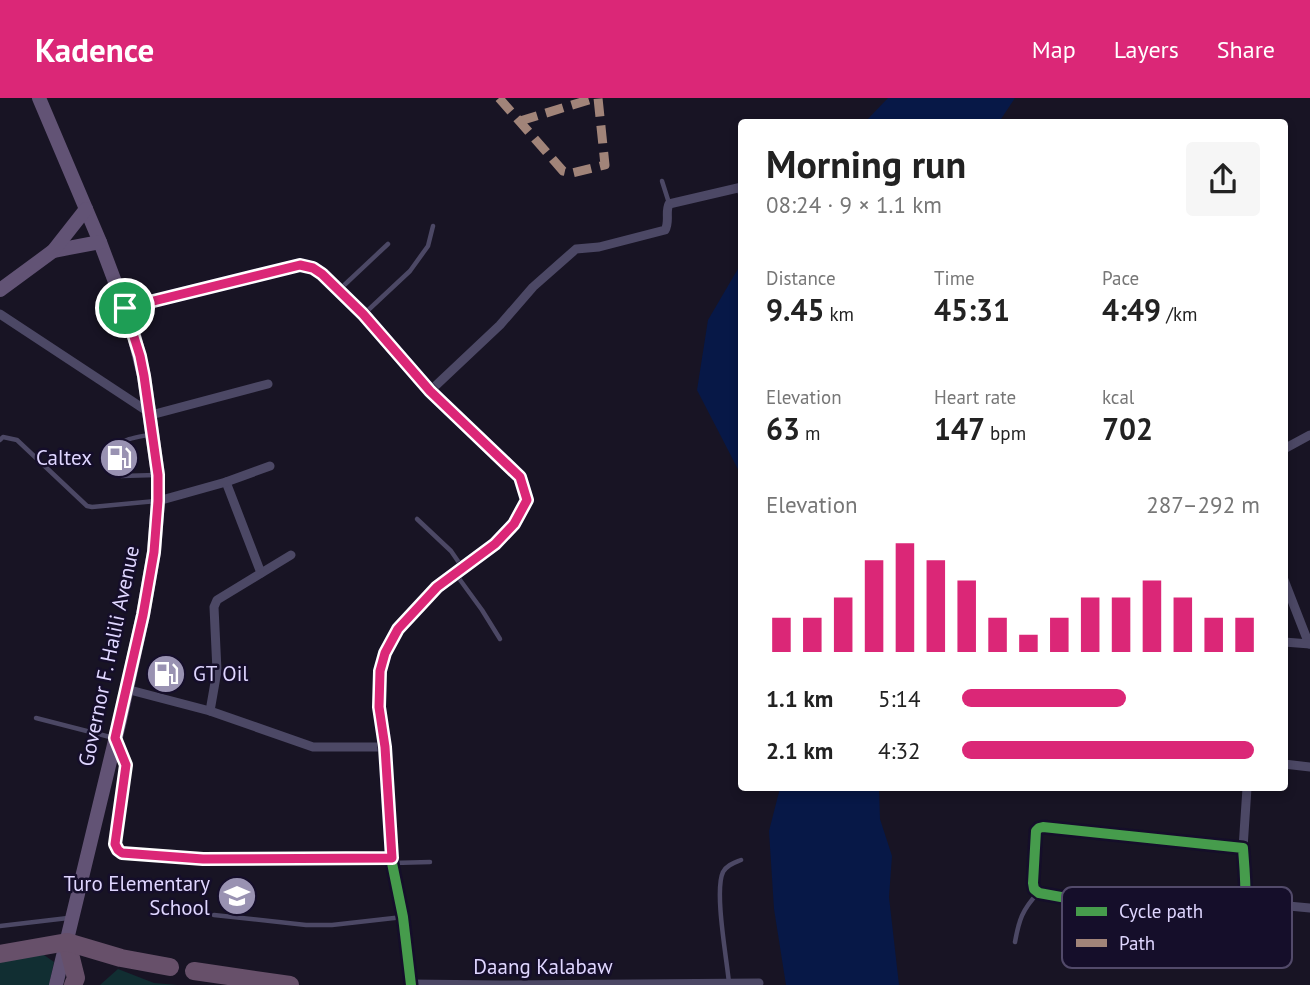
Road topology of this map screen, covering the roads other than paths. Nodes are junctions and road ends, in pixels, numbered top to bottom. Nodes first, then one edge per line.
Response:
1 (39, 98) edge
2 (662, 181) dead end
3 (738, 189) edge
4 (669, 204) junction
5 (86, 209) junction
6 (433, 226) dead end
7 (100, 242) junction
8 (388, 244) dead end
9 (53, 251) junction
10 (0, 290) edge
11 (340, 290) junction
12 (125, 308) junction
13 (0, 314) edge
14 (363, 314) junction
15 (268, 384) dead end
16 (430, 391) junction
17 (151, 415) junction
18 (153, 434) junction
19 (1310, 435) edge
20 (1, 437) edge
21 (1288, 447) edge
22 (270, 466) dead end
23 (158, 475) junction
24 (226, 482) junction
25 (158, 501) junction
26 (417, 519) dead end
27 (291, 555) dead end
28 (459, 570) junction
29 (261, 573) junction
30 (1288, 590) edge
31 (500, 639) dead end
32 (1288, 642) edge
33 (1309, 644) edge
34 (126, 689) junction
35 (210, 711) junction
36 (36, 718) dead end
37 (115, 738) junction
38 (385, 747) junction
39 (1288, 764) edge
40 (1310, 767) edge
41 (1247, 791) edge
42 (1243, 848) junction
43 (392, 860) junction
44 (741, 860) dead end
45 (430, 862) dead end
46 (1244, 887) edge
47 (1039, 893) junction
48 (1062, 897) edge
49 (1292, 906) edge
50 (1310, 908) edge
51 (214, 915) dead end
52 (403, 917) junction
53 (72, 918) junction
54 (0, 926) edge
55 (67, 942) junction
56 (1015, 942) dead end
57 (0, 954) edge
58 (170, 967) dead end
59 (194, 971) dead end
60 (57, 980) edge
61 (729, 983) edge
62 (759, 983) dead end
63 (410, 984) edge
64 (73, 985) edge
65 (290, 985) edge

1 - 5 main road, Governor F. Halili Avenue
2 - 4 lane
3 - 4 street
4 - 16 street
5 - 7 main road, Governor F. Halili Avenue
5 - 9 main road
6 - 14 lane
7 - 9 main road
7 - 12 main road, Governor F. Halili Avenue
8 - 11 lane
9 - 10 main road
11 - 12 street
11 - 14 street
12 - 17 main road, Governor F. Halili Avenue
13 - 17 street
14 - 16 street
15 - 17 street
16 - 28 street
17 - 18 main road, Governor F. Halili Avenue
18 - 23 main road, Governor F. Halili Avenue
18 - 23 lane
19 - 21 street
20 - 25 lane
22 - 24 street
23 - 25 main road, Governor F. Halili Avenue
24 - 25 street
24 - 29 street
25 - 34 main road, Governor F. Halili Avenue
26 - 28 lane
27 - 29 street
28 - 31 lane
28 - 38 street
29 - 35 street
30 - 33 street
32 - 33 street
34 - 35 street
34 - 37 main road, Governor F. Halili Avenue
35 - 38 street
36 - 37 lane
37 - 43 street
37 - 53 main road, Governor F. Halili Avenue
38 - 43 street
39 - 40 street
41 - 42 street
42 - 46 street
42 - 47 street
43 - 45 lane
43 - 52 street
44 - 61 lane
47 - 48 street
47 - 56 lane
49 - 50 street
51 - 52 lane
52 - 63 street
53 - 54 lane
53 - 55 main road, Governor F. Halili Avenue
55 - 57 highway
55 - 58 highway
55 - 60 main road, Governor F. Halili Avenue
55 - 64 highway
59 - 65 highway
61 - 62 street, Daang Kalabaw
61 - 63 street, Daang Kalabaw

